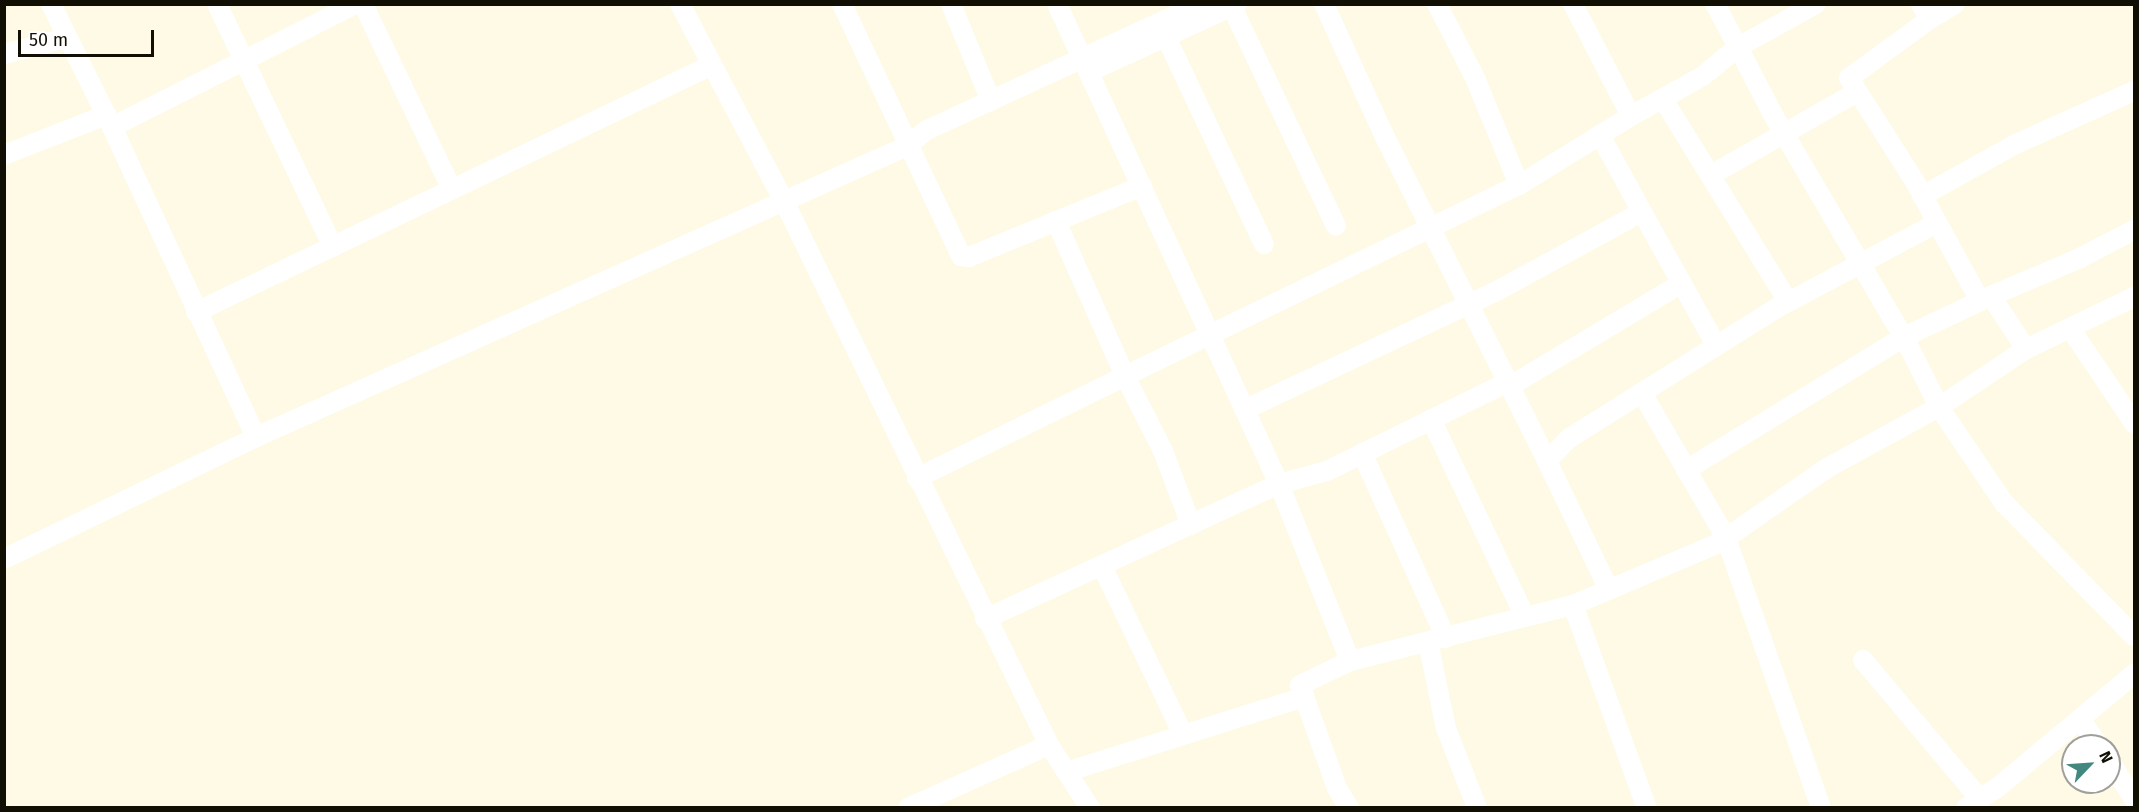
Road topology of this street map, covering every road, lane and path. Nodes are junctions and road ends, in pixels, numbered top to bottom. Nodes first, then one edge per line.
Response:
1 (51, 4) edge
2 (217, 4) edge
3 (356, 4) edge
4 (363, 4) edge
5 (680, 4) edge
6 (842, 4) edge
7 (951, 4) edge
8 (1058, 4) edge
9 (1200, 4) edge
10 (1324, 4) edge
11 (1437, 4) edge
12 (1574, 4) edge
13 (1715, 4) edge
14 (1955, 4) edge
15 (1234, 6) edge
16 (1805, 7) edge
17 (1925, 12) edge
18 (1166, 37) junction
19 (68, 38) junction
20 (1738, 47) junction
21 (4, 54) edge
22 (243, 59) junction
23 (710, 66) junction
24 (1086, 66) junction
25 (2134, 91) edge
26 (1857, 92) junction
27 (1663, 99) junction
28 (991, 101) junction
29 (1631, 116) junction
30 (109, 121) junction
31 (1784, 134) junction
32 (1600, 135) junction
33 (912, 144) junction
34 (4, 155) edge
35 (1711, 175) junction
36 (1519, 185) junction
37 (1142, 186) junction
38 (452, 190) junction
39 (1922, 196) junction
40 (785, 203) junction
41 (1642, 212) junction
42 (1056, 221) junction
43 (1937, 223) junction
44 (1336, 225) dead end
45 (1431, 227) junction
46 (2134, 230) edge
47 (1264, 244) dead end
48 (333, 247) junction
49 (1859, 262) junction
50 (1682, 283) junction
51 (2134, 297) edge
52 (1985, 298) junction
53 (1788, 302) junction
54 (1469, 304) junction
55 (196, 312) junction
56 (2070, 328) junction
57 (1208, 334) junction
58 (1904, 337) junction
59 (1716, 345) junction
60 (2026, 349) junction
61 (1125, 376) junction
62 (1509, 384) junction
63 (1642, 393) junction
64 (1939, 407) junction
65 (1244, 410) junction
66 (1431, 419) junction
67 (2134, 423) edge
68 (256, 437) junction
69 (1362, 453) junction
70 (1547, 461) junction
71 (1686, 470) junction
72 (917, 478) junction
73 (1279, 484) junction
74 (1191, 525) junction
75 (1726, 538) junction
76 (4, 559) edge
77 (1102, 566) junction
78 (1609, 590) junction
79 (1573, 605) junction
80 (1525, 617) junction
81 (985, 619) junction
82 (2134, 636) edge
83 (1437, 640) junction
84 (1863, 660) dead end
85 (1350, 661) junction
86 (2134, 674) edge
87 (1304, 697) junction
88 (2080, 719) junction
89 (1183, 734) junction
90 (2091, 734) edge
91 (1048, 745) junction
92 (1066, 772) junction
93 (2121, 779) edge
94 (2134, 800) edge
95 (1973, 803) edge
96 (908, 807) edge
97 (1090, 807) edge
98 (1349, 807) edge
99 (1477, 807) edge
100 (1647, 807) edge
101 (1821, 807) edge

1 - 19 street
2 - 22 street
3 - 22 street
4 - 38 street
5 - 23 street
6 - 33 street
7 - 28 street
8 - 24 street
9 - 24 street
10 - 45 street
11 - 36 street
12 - 29 street
13 - 20 street
14 - 17 street
15 - 18 street
15 - 44 street
16 - 20 street
17 - 26 street
18 - 24 street
18 - 47 street
19 - 21 street
19 - 30 street
20 - 27 street
20 - 31 street
22 - 30 street
22 - 48 street
23 - 38 street
23 - 40 street
24 - 28 street
24 - 33 street
24 - 37 street
25 - 39 street
26 - 31 street
26 - 39 street
27 - 29 street
27 - 35 street
28 - 33 street
29 - 32 street
30 - 34 street
30 - 55 street
31 - 35 street
31 - 49 street
32 - 36 street
32 - 41 street
33 - 40 street
33 - 42 street
35 - 53 street
36 - 45 street
37 - 42 street
37 - 57 street
38 - 48 street
39 - 43 street
40 - 68 street
40 - 72 street
41 - 50 street
41 - 54 street
42 - 61 street
43 - 49 street
43 - 52 street
45 - 54 street
45 - 57 street
46 - 52 street
48 - 55 street
49 - 53 street
49 - 58 street
50 - 59 street
50 - 62 street
51 - 56 street
52 - 58 street
52 - 60 street
53 - 59 street
54 - 62 street
54 - 65 street
55 - 68 street
56 - 60 street
56 - 67 street
57 - 61 street
57 - 65 street
58 - 64 street
58 - 71 street
59 - 63 street
60 - 64 street
61 - 72 street
61 - 74 street
62 - 66 street
62 - 70 street
63 - 70 street
63 - 71 street
64 - 75 street
64 - 82 street
65 - 73 street
66 - 69 street
66 - 80 street
68 - 76 street
69 - 73 street
69 - 83 street
70 - 78 street
71 - 75 street
72 - 81 street
73 - 74 street
73 - 85 street
74 - 77 street
75 - 78 street
75 - 101 street
77 - 81 street
77 - 89 street
78 - 79 street
79 - 80 street
79 - 100 street
80 - 83 street
81 - 91 street
83 - 85 street
83 - 99 street
84 - 95 street
85 - 87 street
86 - 88 street
87 - 89 street
87 - 98 street
88 - 90 street
88 - 95 street
89 - 92 street
91 - 92 street
91 - 96 street
92 - 97 street
93 - 94 street

